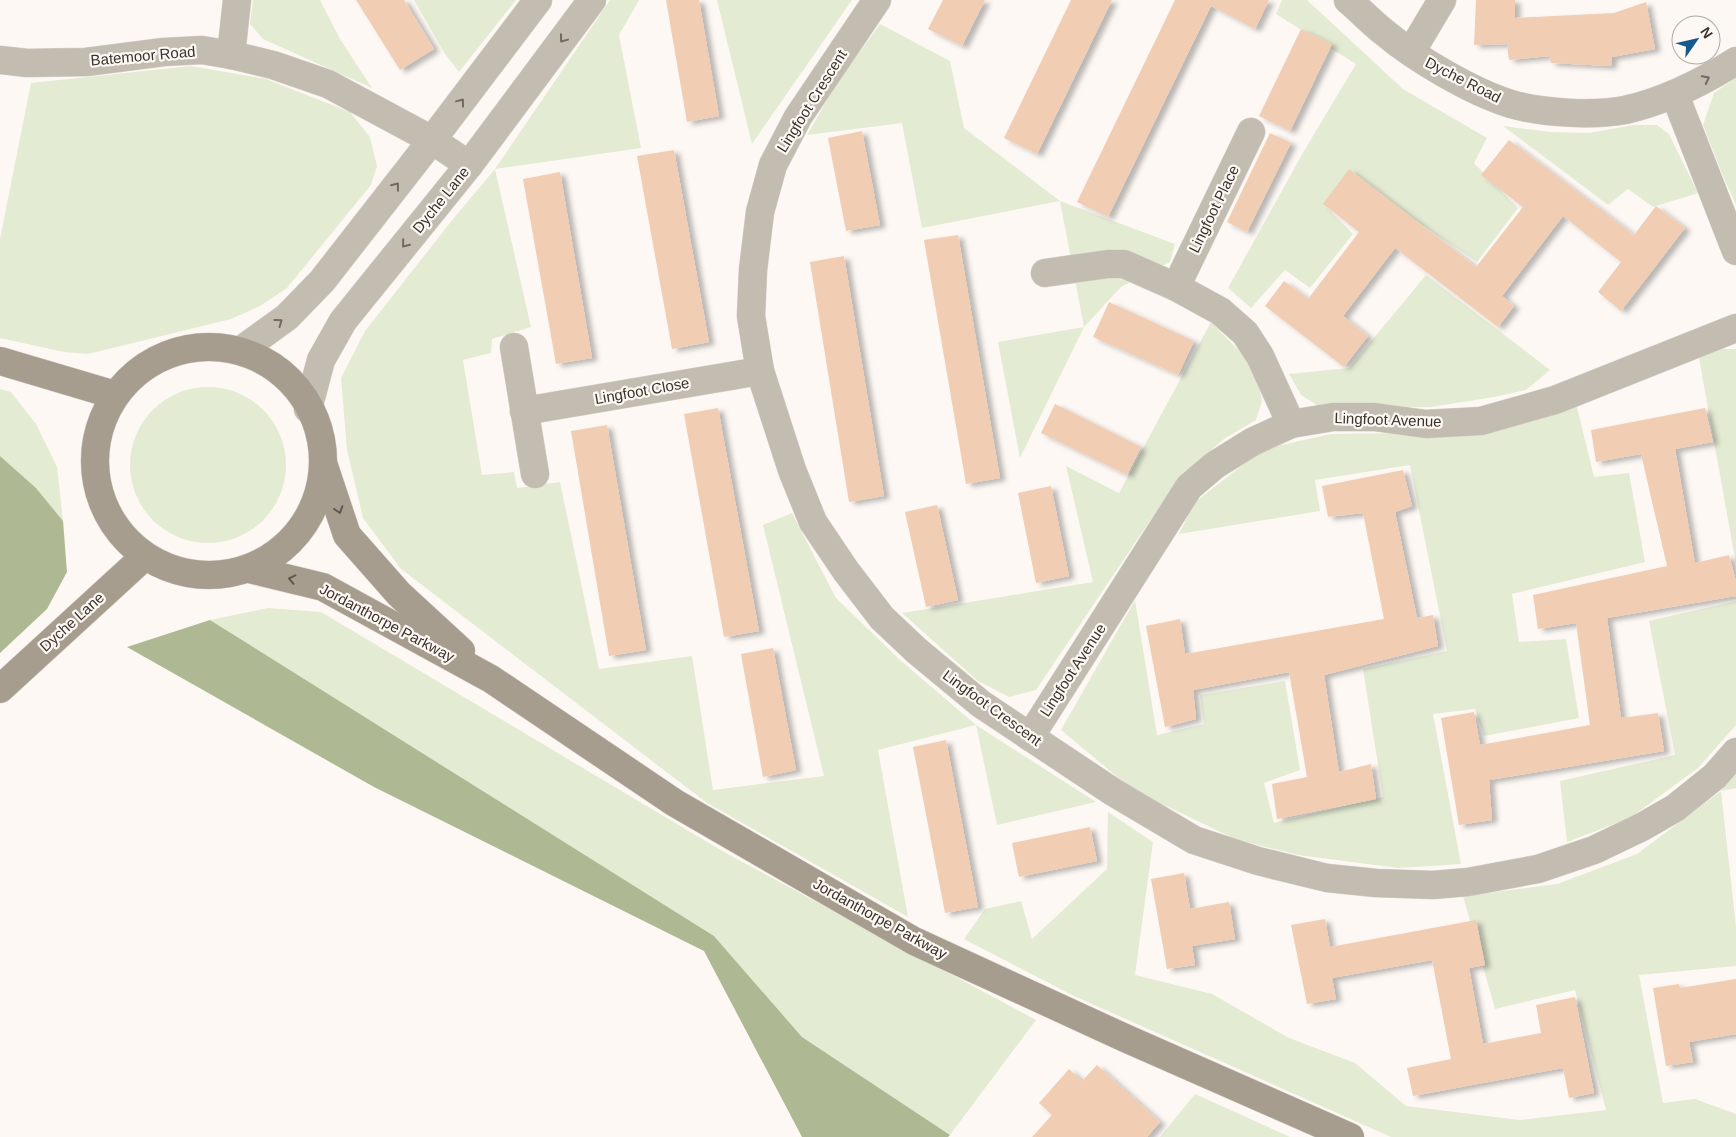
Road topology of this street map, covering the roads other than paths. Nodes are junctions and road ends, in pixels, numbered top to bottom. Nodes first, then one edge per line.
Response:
1 (237, 0) edge
2 (538, 0) edge
3 (592, 0) edge
4 (877, 0) edge
5 (1348, 0) edge
6 (1442, 0) edge
7 (1411, 52) junction
8 (231, 55) junction
9 (0, 60) edge
10 (1736, 62) edge
11 (1675, 95) junction
12 (1251, 132) dead end
13 (432, 140) junction
14 (469, 165) junction
15 (1736, 251) edge
16 (1044, 273) dead end
17 (1176, 287) junction
18 (1736, 328) edge
19 (514, 347) dead end
20 (240, 351) junction
21 (0, 361) edge
22 (760, 371) junction
23 (115, 395) junction
24 (308, 408) junction
25 (524, 411) junction
26 (1291, 424) junction
27 (324, 464) junction
28 (535, 474) dead end
29 (144, 557) junction
30 (249, 569) junction
31 (491, 679) junction
32 (0, 689) edge
33 (1030, 737) junction
34 (1736, 752) edge
35 (1350, 1137) edge

1 - 8 street
13 -> 2 street
3 -> 14 street, Dyche Lane
4 - 22 street, Lingfoot Crescent
5 - 7 street, Dyche Road
6 - 7 street
7 - 11 street, Dyche Road
8 - 9 street, Batemoor Road
8 - 13 street, Batemoor Road
11 -> 10 street, Dyche Road
11 - 15 street
12 - 17 street, Lingfoot Place
13 - 14 street, Batemoor Road
20 -> 13 street
14 -> 24 street, Dyche Lane
16 - 17 street
17 - 26 street
18 - 26 street, Lingfoot Avenue
19 - 25 street
20 - 23 main road
20 - 24 main road
21 - 23 main road
22 - 25 street, Lingfoot Close
22 - 33 street, Lingfoot Crescent
23 - 29 main road
24 - 27 main road
25 - 28 street
26 - 33 street, Lingfoot Avenue
27 - 30 main road
27 -> 31 main road, Jordanthorpe Parkway
29 - 30 main road
29 - 32 main road, Dyche Lane
31 -> 30 main road, Jordanthorpe Parkway
31 - 35 main road, Jordanthorpe Parkway
33 - 34 street, Lingfoot Crescent

